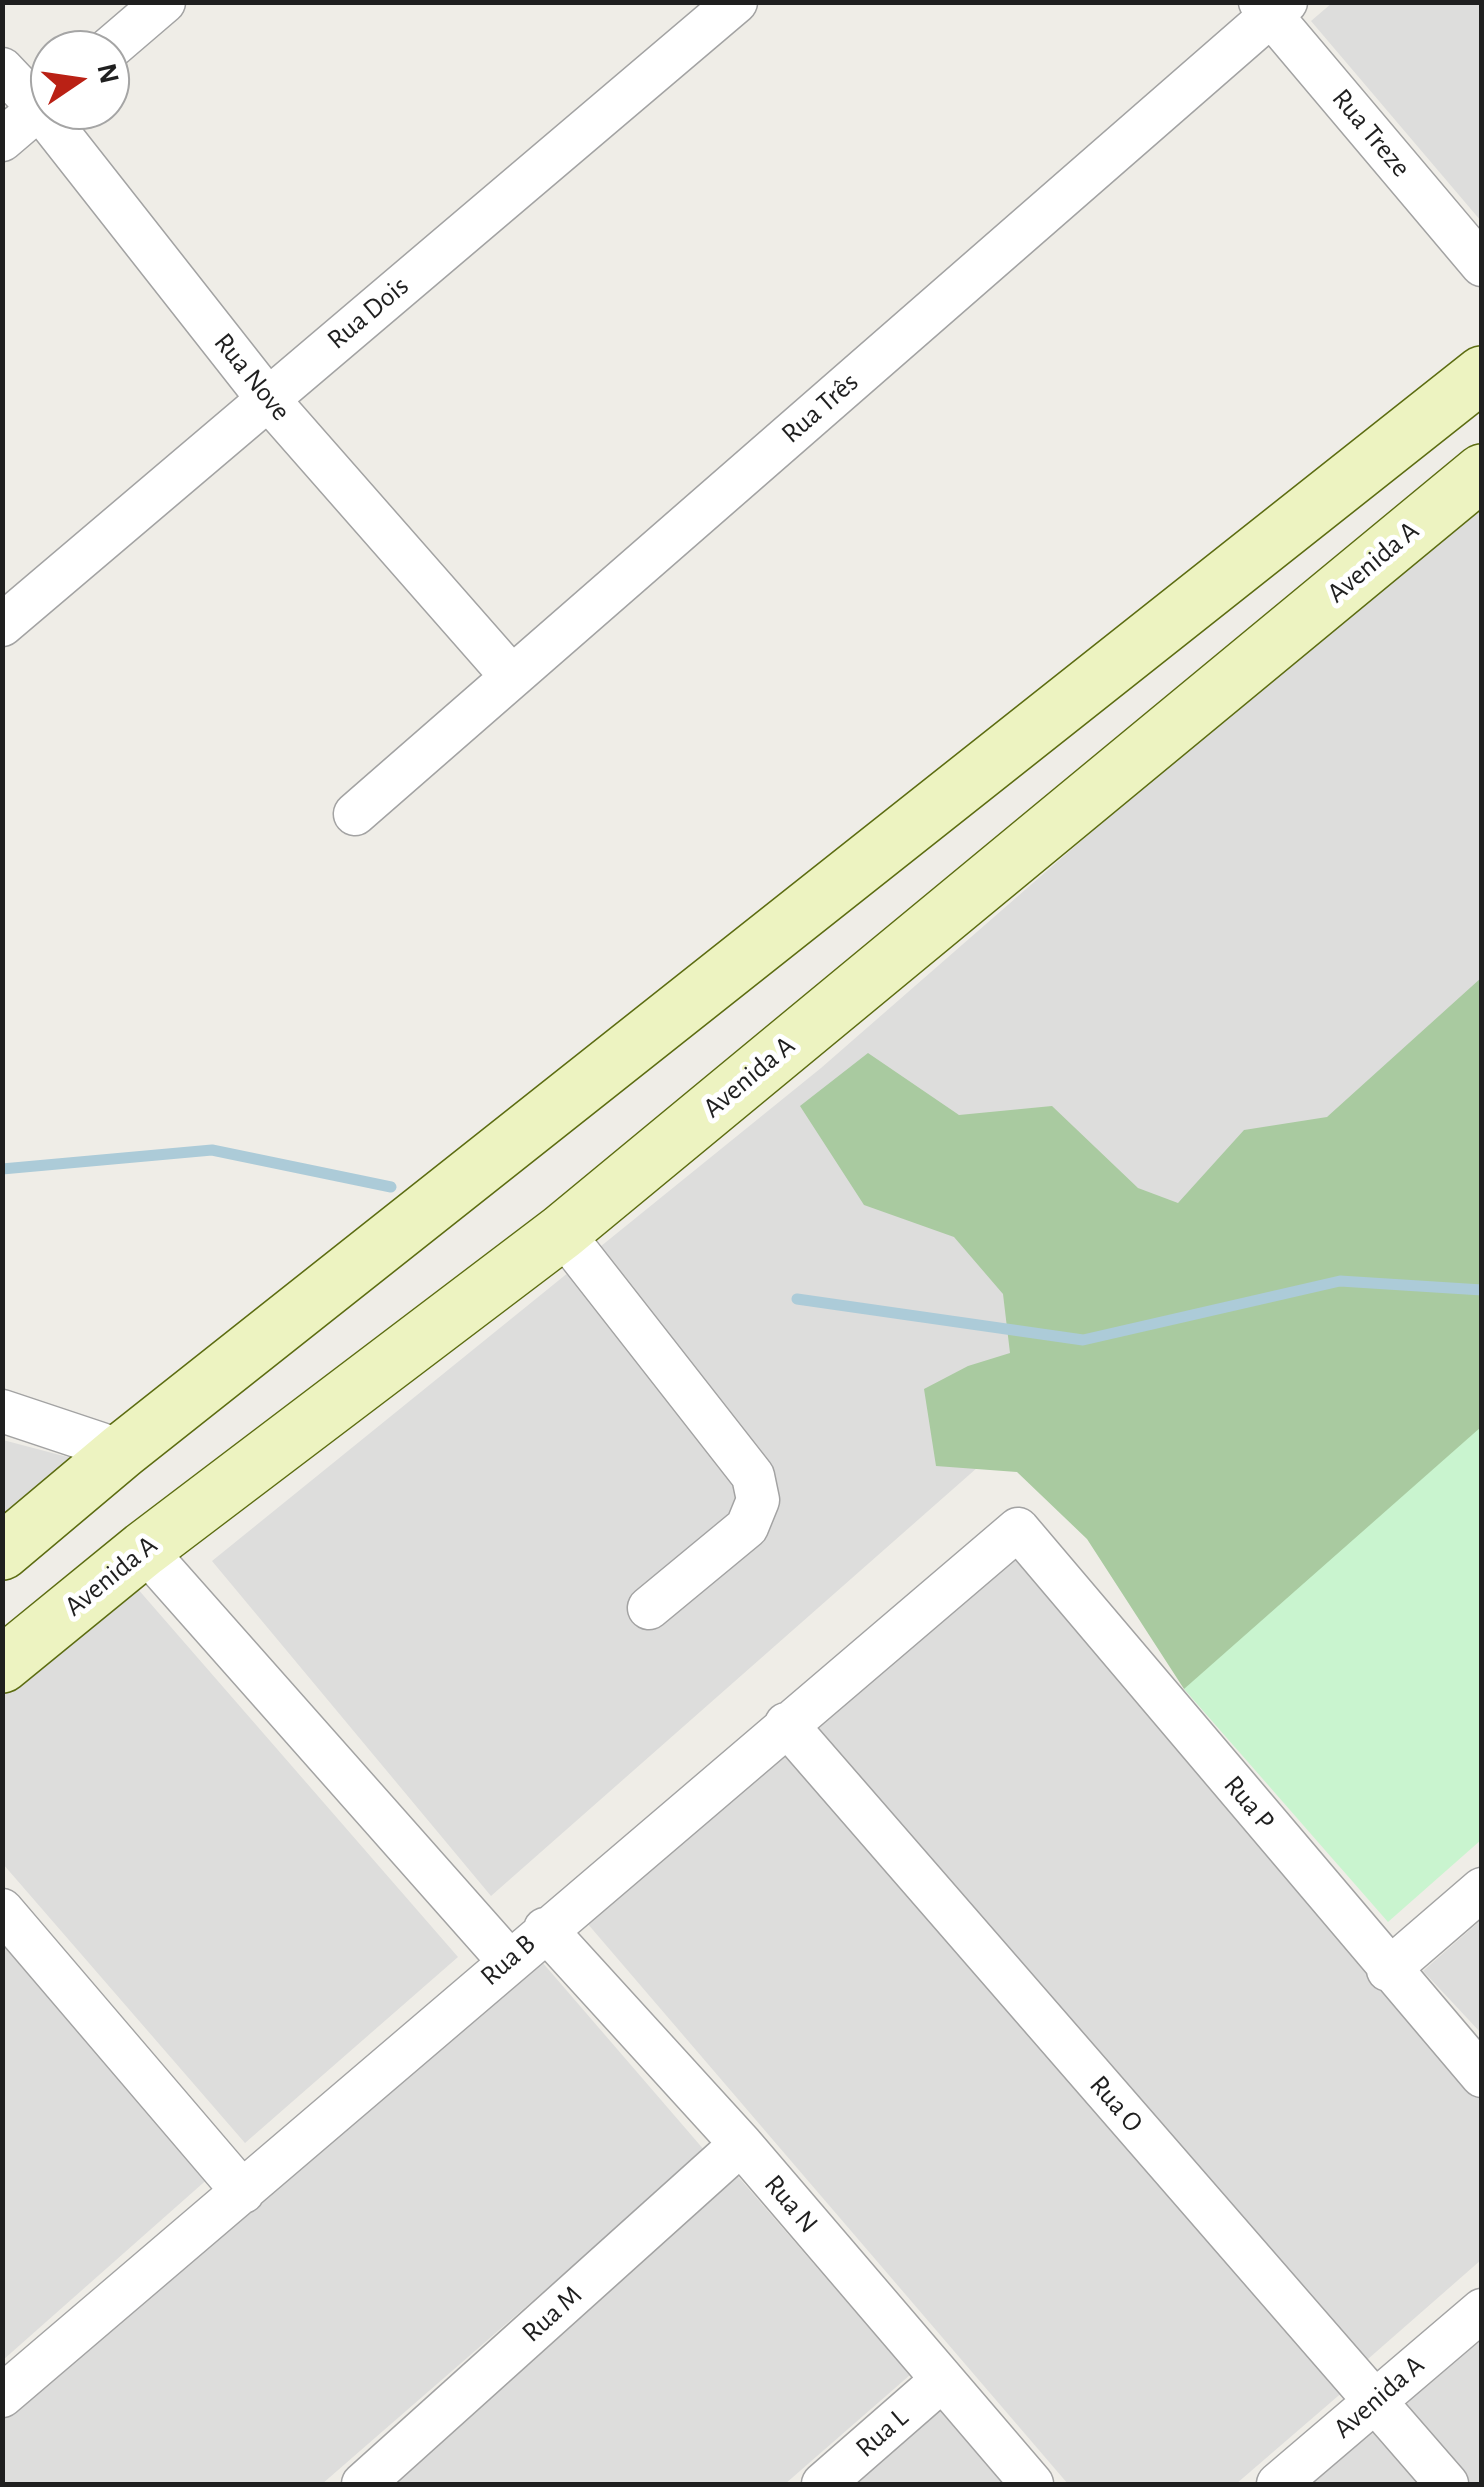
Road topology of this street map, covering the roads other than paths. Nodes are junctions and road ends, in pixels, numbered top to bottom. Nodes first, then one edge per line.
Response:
1 (164, 2) edge
2 (736, 2) edge
3 (1272, 6) edge
4 (130, 31) edge
5 (2, 69) edge
6 (30, 92) edge
7 (30, 116) edge
8 (64, 130) edge
9 (2, 140) edge
10 (1482, 265) edge
11 (1482, 374) edge
12 (267, 398) junction
13 (1482, 472) edge
14 (2, 625) edge
15 (512, 677) junction
16 (354, 814) dead end
17 (562, 1232) junction
18 (2, 1412) edge
19 (122, 1451) junction
20 (1018, 1528) joint
21 (144, 1549) junction
22 (2, 1552) edge
23 (649, 1608) dead end
24 (2, 1666) edge
25 (786, 1724) junction
26 (1482, 1889) edge
27 (2, 1910) edge
28 (544, 1928) junction
29 (508, 1960) junction
30 (1388, 1970) junction
31 (1482, 2076) edge
32 (741, 2144) junction
33 (243, 2192) junction
34 (1482, 2310) edge
35 (941, 2381) junction
36 (2, 2396) edge
37 (1373, 2402) junction
38 (363, 2484) edge
39 (823, 2484) edge
40 (1032, 2484) edge
41 (1278, 2484) edge
42 (1447, 2484) edge

1 - 4 street
2 - 12 street, Rua Dois
3 - 10 street, Rua Treze
3 - 15 street, Rua Três
5 - 6 street, Rua Nove
7 - 9 street
8 - 12 street, Rua Nove
11 - 19 street
12 - 14 street, Rua Dois
12 - 15 street, Rua Nove
13 - 17 street, Avenida A
15 - 16 street, Rua Três
17 - 21 street, Avenida A
17 - 23 street
18 - 19 street
19 - 22 street
20 - 25 street, Rua B
20 - 30 street, Rua P
21 - 24 street, Avenida A
21 - 29 street
25 - 28 street, Rua B
25 - 37 street, Rua O
26 - 30 street
27 - 33 street
28 - 29 street, Rua B
28 - 32 street, Rua N
29 - 33 street, Rua B
30 - 31 street, Rua P
32 - 35 street, Rua N
32 - 38 street, Rua M
33 - 36 street, Rua B
34 - 37 street, Avenida A
35 - 39 street, Rua L
35 - 40 street, Rua N
37 - 41 street, Avenida A
37 - 42 street, Rua O

